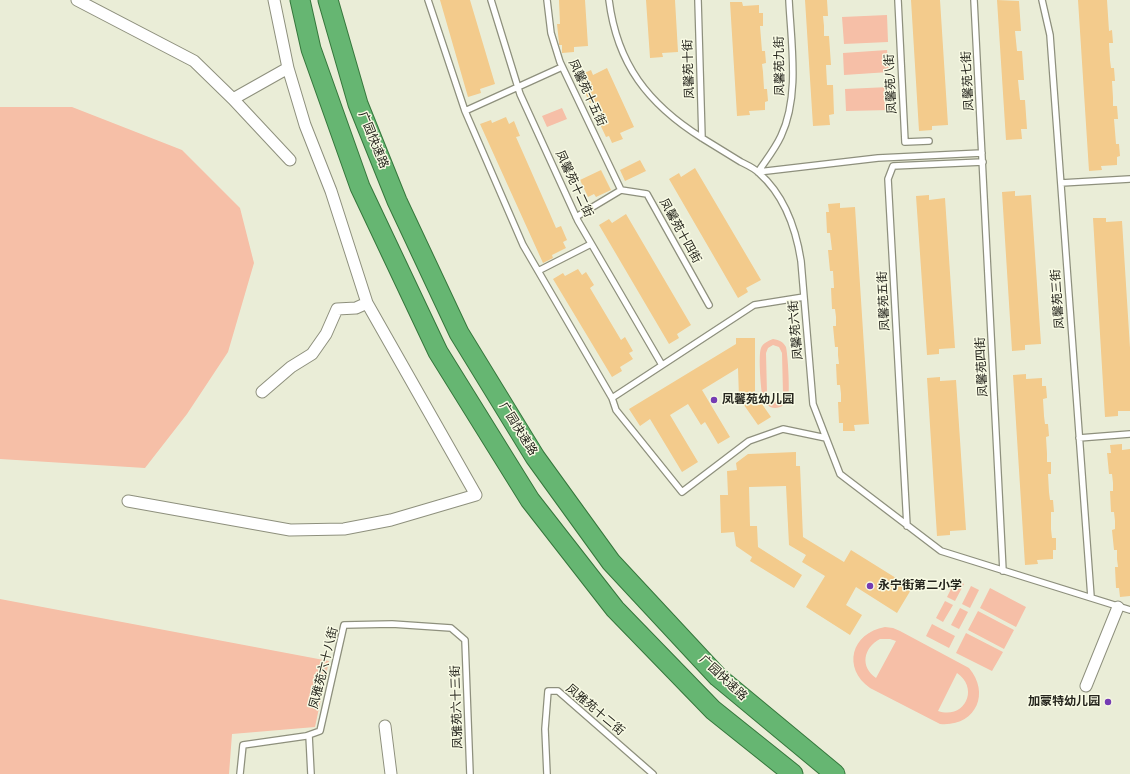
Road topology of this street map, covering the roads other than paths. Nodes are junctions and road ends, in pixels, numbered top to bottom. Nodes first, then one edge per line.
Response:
1 (76, 0) edge
2 (274, 0) edge
3 (300, 0) edge
4 (328, 0) edge
5 (428, 0) edge
6 (491, 0) edge
7 (547, 0) edge
8 (609, 0) edge
9 (698, 0) edge
10 (789, 0) edge
11 (898, 0) edge
12 (974, 0) edge
13 (1042, 0) edge
14 (562, 67) junction
15 (288, 68) junction
16 (518, 87) junction
17 (234, 99) junction
18 (465, 111) junction
19 (702, 138) junction
20 (929, 141) dead end
21 (982, 153) junction
22 (290, 160) dead end
23 (983, 162) junction
24 (758, 172) junction
25 (1130, 179) edge
26 (1061, 183) junction
27 (621, 190) junction
28 (576, 217) junction
29 (591, 244) junction
30 (538, 271) junction
31 (804, 297) junction
32 (367, 303) junction
33 (709, 305) dead end
34 (662, 365) junction
35 (262, 392) dead end
36 (612, 398) junction
37 (1130, 434) edge
38 (826, 438) junction
39 (1079, 438) junction
40 (128, 501) dead end
41 (907, 526) junction
42 (1003, 571) junction
43 (1091, 598) junction
44 (1118, 607) junction
45 (1130, 610) edge
46 (465, 640) joint
47 (1086, 686) dead end
48 (385, 726) dead end
49 (309, 735) junction
50 (834, 773) edge
51 (240, 774) edge
52 (311, 774) edge
53 (391, 774) edge
54 (470, 774) edge
55 (547, 774) edge
56 (653, 774) edge
57 (793, 774) edge

1 - 17 street
2 - 15 street
3 - 57 highway
4 - 50 highway, 广园快速路
5 - 18 lane
6 - 16 lane, 凤馨苑十二街
7 - 14 lane, 凤馨苑十五街
8 - 19 lane, 凤馨苑六街
9 - 19 lane, 凤馨苑十街
10 - 24 lane, 凤馨苑九街
11 - 20 lane, 凤馨苑八街
12 - 21 lane, 凤馨苑七街
13 - 26 lane, 凤馨苑三街
14 - 16 lane
14 - 27 lane, 凤馨苑十五街
15 - 17 street
15 - 32 street
16 - 18 lane
16 - 28 lane, 凤馨苑十二街
17 - 22 street
18 - 30 lane
19 - 24 lane, 凤馨苑六街
21 - 23 lane, 凤馨苑七街
21 - 24 lane
23 - 41 lane, 凤馨苑五街
23 - 42 lane, 凤馨苑四街
24 - 31 lane, 凤馨苑六街
25 - 26 lane
26 - 39 lane, 凤馨苑三街
27 - 28 lane
27 - 33 lane, 凤馨苑十四街
28 - 29 lane, 凤馨苑十二街
29 - 30 lane
29 - 34 lane, 凤馨苑十二街
30 - 36 lane
31 - 34 lane
31 - 38 lane, 凤馨苑六街
32 - 35 street
32 - 40 street
34 - 36 lane
36 - 38 lane
37 - 39 lane
38 - 41 lane, 凤馨苑六街
39 - 43 lane, 凤馨苑三街
41 - 42 lane, 凤馨苑六街
42 - 43 lane, 凤馨苑六街
43 - 44 lane, 凤馨苑六街
44 - 45 lane, 凤馨苑六街
44 - 47 street
46 - 49 lane, 凤雅苑六十八街
46 - 54 lane, 凤雅苑六十三街
48 - 53 street
49 - 51 lane
49 - 52 lane
55 - 56 lane, 凤雅苑十二街

